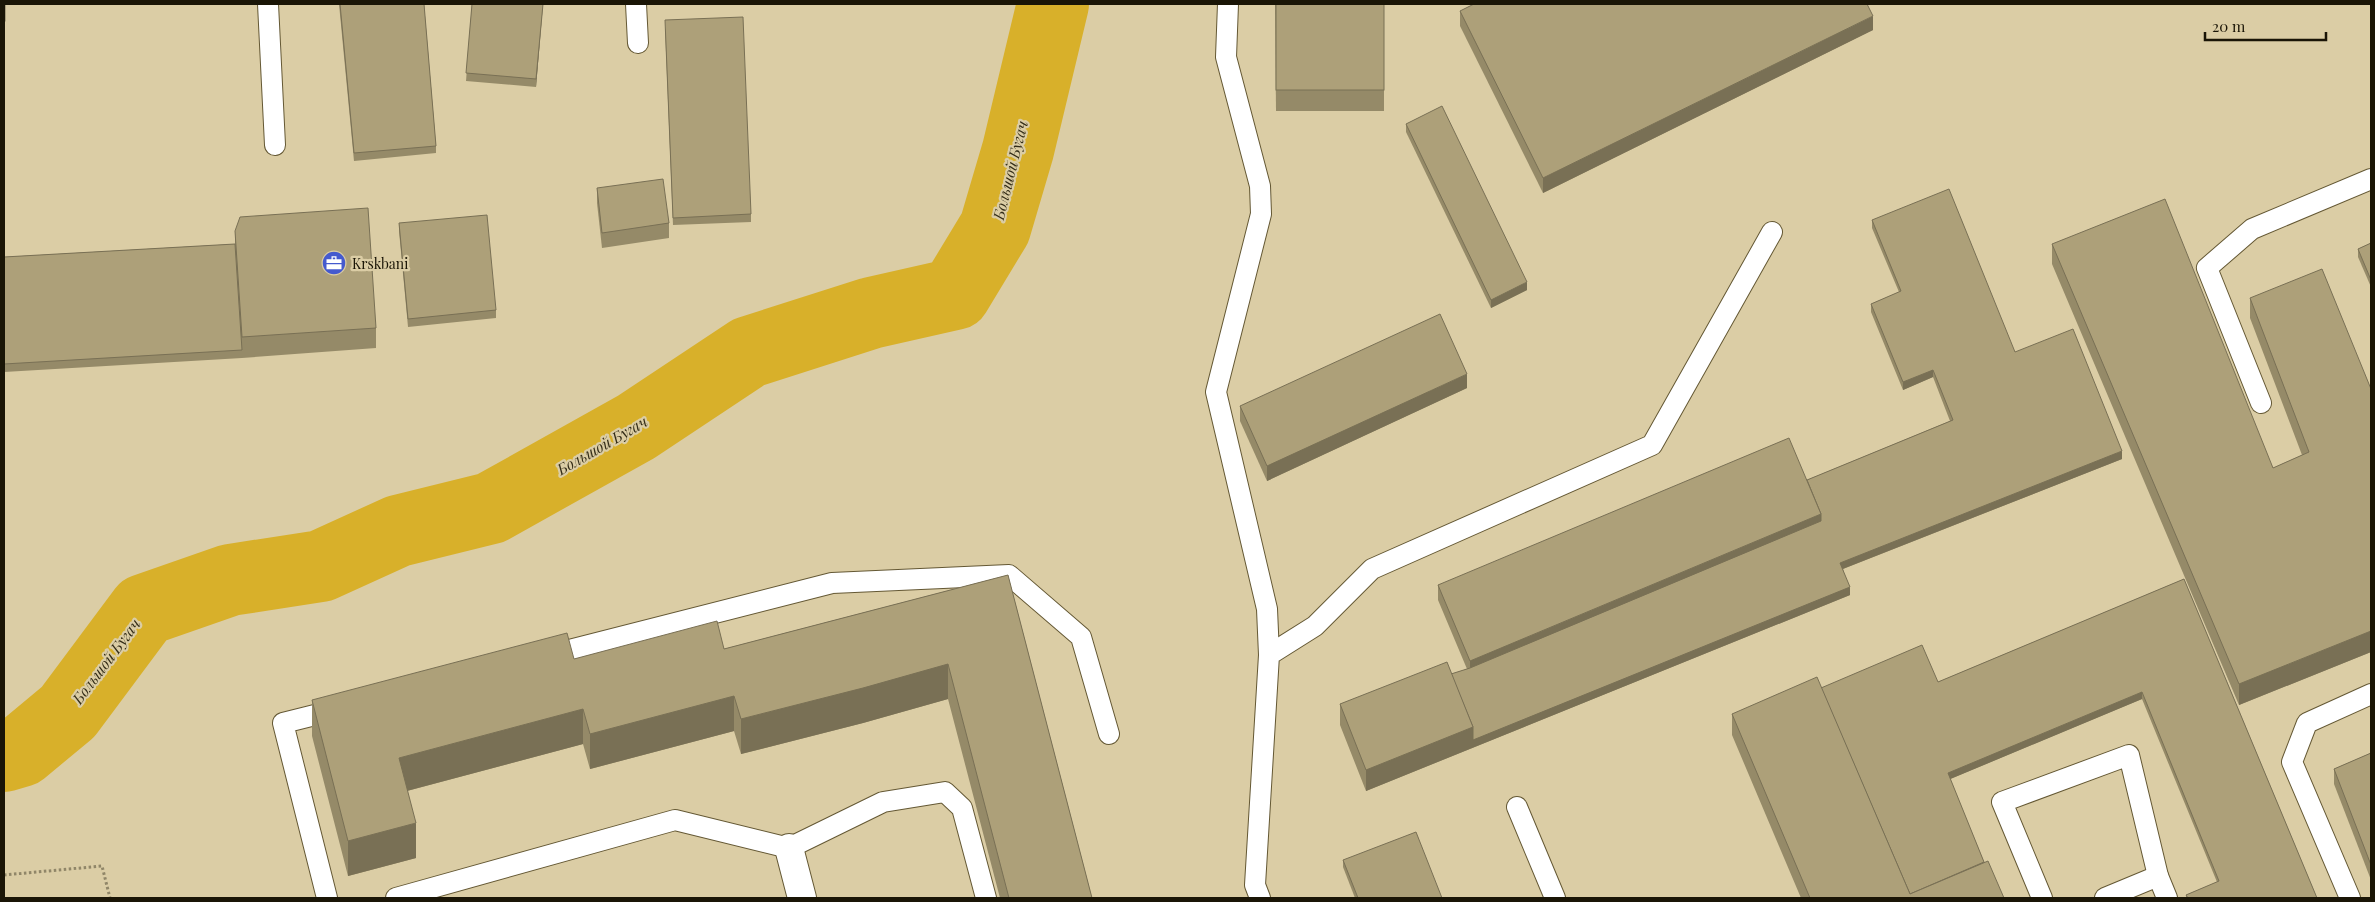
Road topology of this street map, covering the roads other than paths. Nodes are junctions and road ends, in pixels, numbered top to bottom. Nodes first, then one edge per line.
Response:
1 (268, 4) edge
2 (636, 4) edge
3 (1228, 4) edge
4 (638, 43) dead end
5 (275, 145) dead end
6 (2371, 179) edge
7 (1772, 232) dead end
8 (2261, 403) dead end
9 (1269, 654) junction
10 (524, 662) edge
11 (2371, 694) edge
12 (360, 704) edge
13 (1109, 734) dead end
14 (1517, 807) dead end
15 (789, 848) junction
16 (2158, 876) junction
17 (327, 898) edge
18 (396, 898) edge
19 (802, 898) edge
20 (986, 898) edge
21 (1260, 898) edge
22 (1554, 898) edge
23 (2042, 898) edge
24 (2105, 898) edge
25 (2167, 898) edge
26 (2350, 898) edge

1 - 5 lane
2 - 4 lane
3 - 9 lane
6 - 8 lane
7 - 9 lane
9 - 21 lane
10 - 13 lane
11 - 26 lane
12 - 17 lane
14 - 22 lane
15 - 18 lane
15 - 19 street
15 - 20 lane
16 - 23 lane
16 - 24 lane
16 - 25 lane

